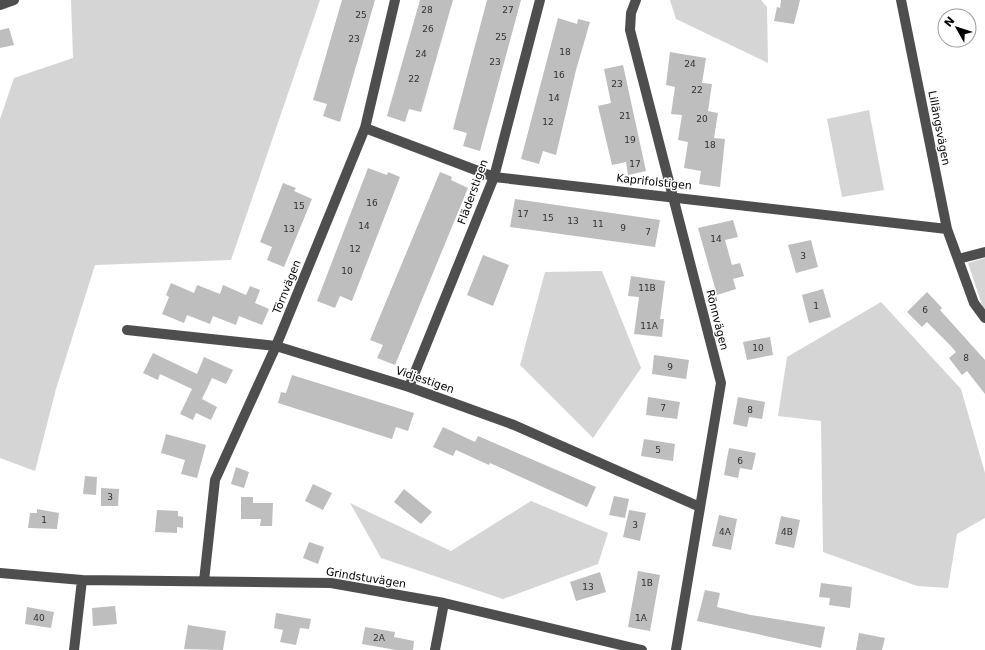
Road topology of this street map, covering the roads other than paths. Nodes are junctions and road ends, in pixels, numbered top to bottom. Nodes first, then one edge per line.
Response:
1 (14, 0) edge
2 (395, 0) edge
3 (540, 0) edge
4 (636, 0) edge
5 (901, 0) edge
6 (0, 5) edge
7 (365, 128) junction
8 (494, 177) junction
9 (674, 197) junction
10 (947, 229) junction
11 (985, 252) edge
12 (958, 259) junction
13 (985, 318) edge
14 (127, 330) dead end
15 (276, 346) junction
16 (409, 386) junction
17 (700, 507) junction
18 (0, 574) edge
19 (82, 580) junction
20 (204, 581) junction
21 (444, 603) junction
22 (635, 649) edge
23 (74, 650) edge
24 (435, 650) edge
25 (676, 650) edge

1 - 6 street
2 - 7 street, Törnvägen
3 - 8 street, Fläderstigen
4 - 9 street, Rönnvägen
5 - 10 street, Lillängsvägen
7 - 8 street, Kaprifolstigen
7 - 15 street, Törnvägen
8 - 9 street, Kaprifolstigen
8 - 16 street, Fläderstigen
9 - 10 street, Kaprifolstigen
9 - 17 street, Rönnvägen
10 - 12 street, Lillängsvägen
11 - 12 street
12 - 13 street, Lillängsvägen
14 - 15 street, Vidjestigen
15 - 16 street, Vidjestigen
15 - 20 street, Törnvägen
16 - 17 street, Vidjestigen
17 - 25 street, Rönnvägen
18 - 19 street, Grindstuvägen
19 - 20 street, Grindstuvägen
19 - 23 street
20 - 21 street, Grindstuvägen
21 - 22 street, Grindstuvägen
21 - 24 street

